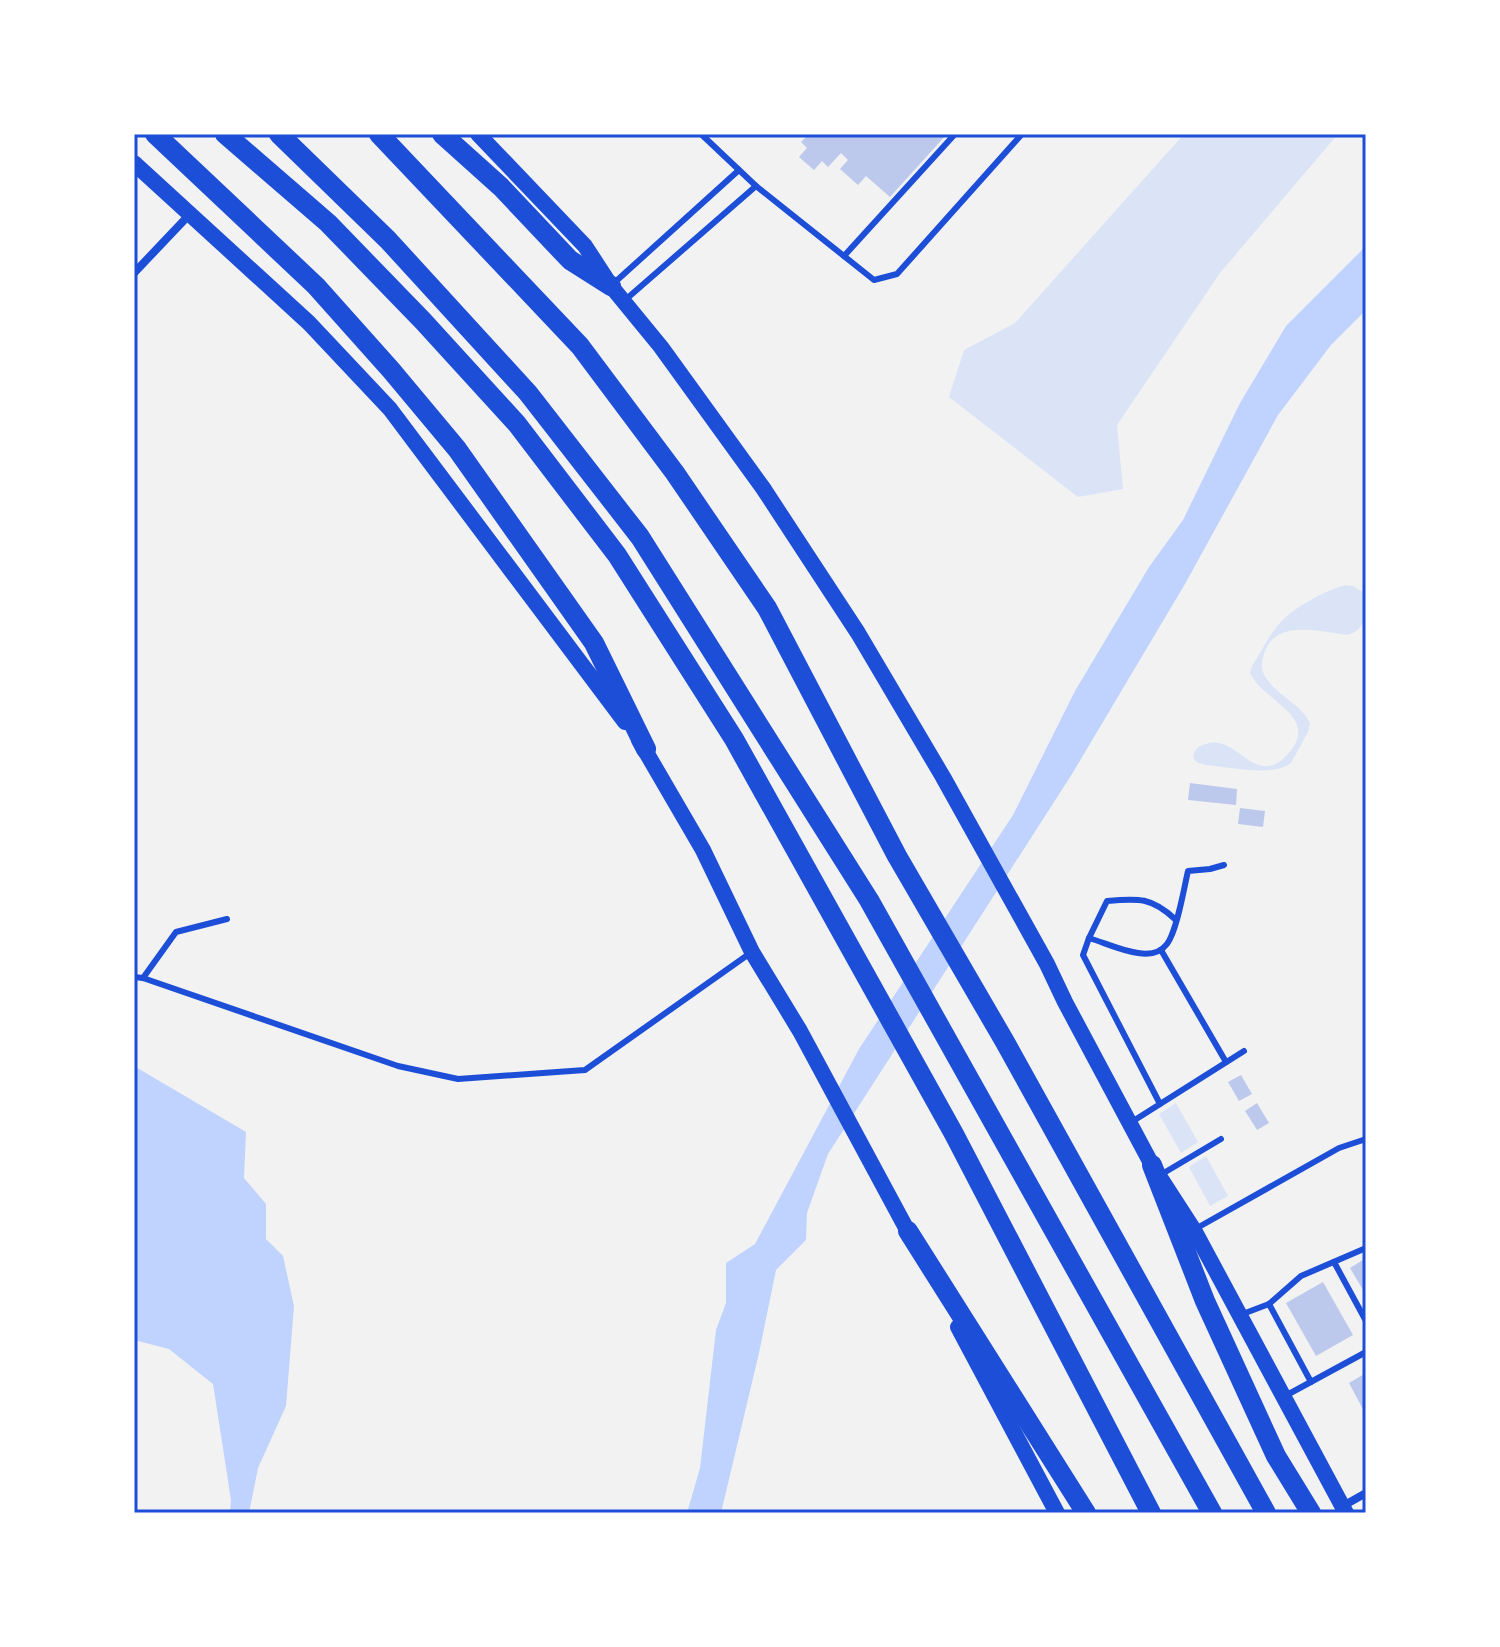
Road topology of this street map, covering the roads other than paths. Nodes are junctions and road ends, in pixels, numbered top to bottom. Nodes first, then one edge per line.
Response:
1 (155, 134) edge
2 (225, 134) edge
3 (279, 134) edge
4 (379, 134) edge
5 (442, 134) edge
6 (478, 134) edge
7 (955, 134) edge
8 (1022, 134) edge
9 (703, 135) edge
10 (134, 163) edge
11 (739, 170) junction
12 (756, 186) junction
13 (190, 214) junction
14 (844, 256) junction
15 (134, 273) edge
16 (618, 293) junction
17 (646, 749) junction
18 (1224, 865) dead end
19 (227, 919) dead end
20 (1176, 920) junction
21 (1089, 938) junction
22 (1161, 950) junction
23 (752, 952) junction
24 (134, 977) edge
25 (143, 978) junction
26 (1244, 1051) dead end
27 (1226, 1062) junction
28 (1160, 1104) junction
29 (1130, 1123) junction
30 (1221, 1139) dead end
31 (1366, 1139) edge
32 (1156, 1170) junction
33 (1194, 1230) junction
34 (908, 1231) junction
35 (1366, 1248) edge
36 (1334, 1262) junction
37 (1269, 1304) junction
38 (1240, 1315) junction
39 (1366, 1321) edge
40 (1366, 1352) edge
41 (1311, 1382) junction
42 (1283, 1397) junction
43 (1366, 1493) edge
44 (1344, 1510) edge
45 (1057, 1513) edge
46 (1086, 1513) edge
47 (1151, 1513) edge
48 (1212, 1513) edge
49 (1266, 1513) edge
50 (1311, 1513) edge

1 - 17 highway
2 - 47 highway
3 - 48 highway
4 - 49 highway
5 - 16 highway
6 - 16 main road
7 - 14 lane
8 - 14 lane
9 - 11 lane
10 - 13 main road
11 - 12 lane
11 - 16 lane
12 - 14 lane
12 - 16 lane
13 - 15 street
13 - 17 main road
16 - 29 main road
17 - 23 main road
18 - 20 lane
19 - 25 lane
20 - 21 lane
20 - 22 lane
21 - 22 lane
21 - 28 lane
22 - 27 lane
23 - 25 lane
23 - 34 main road
24 - 25 lane
26 - 27 lane
27 - 28 lane
28 - 29 lane
29 - 32 main road
30 - 32 lane
31 - 33 lane
32 - 33 main road
32 - 50 highway
33 - 38 main road
34 - 45 main road
34 - 46 highway
35 - 36 lane
36 - 37 lane
36 - 39 lane
37 - 38 lane
37 - 41 lane
38 - 42 main road
40 - 41 lane
41 - 42 lane
42 - 44 main road
43 - 44 street

